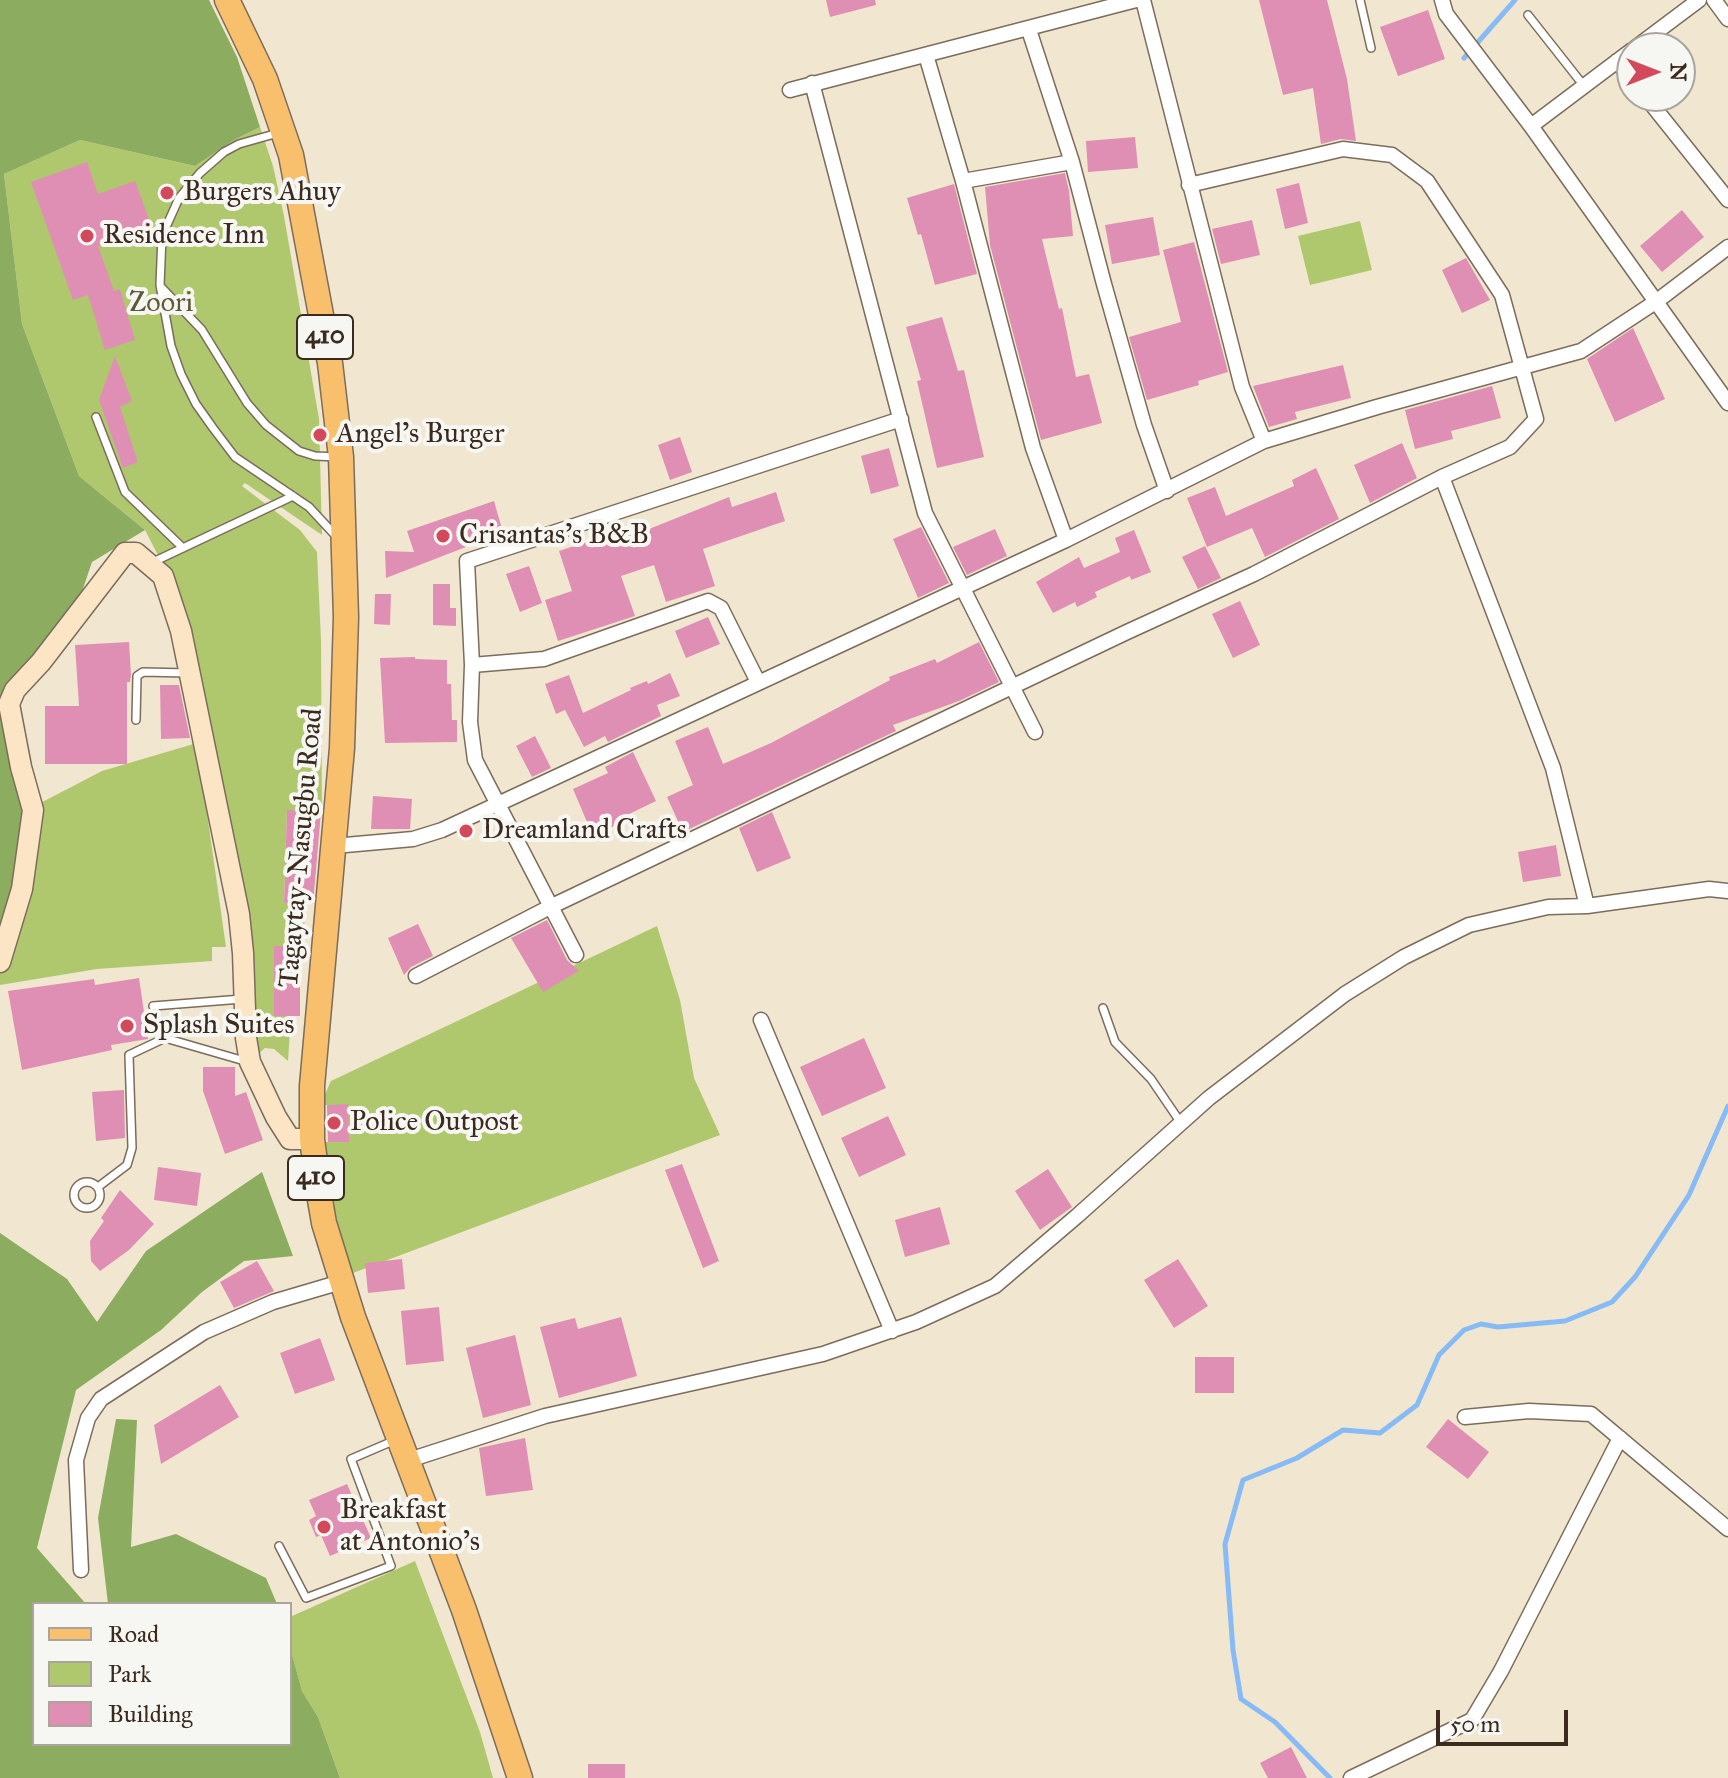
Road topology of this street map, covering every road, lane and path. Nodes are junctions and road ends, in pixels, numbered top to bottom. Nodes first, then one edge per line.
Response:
1 (227, 0) edge
2 (1136, 0) edge
3 (1143, 0) edge
4 (1360, 0) edge
5 (1442, 0) edge
6 (1699, 0) edge
7 (1714, 0) edge
8 (1528, 15) dead end
9 (1728, 19) edge
10 (1029, 30) junction
11 (1657, 32) edge
12 (1371, 48) dead end
13 (926, 55) junction
14 (1616, 62) edge
15 (812, 83) junction
16 (1584, 86) junction
17 (790, 90) dead end
18 (1658, 112) edge
19 (1531, 126) junction
20 (284, 132) junction
21 (1072, 162) junction
22 (963, 181) junction
23 (1189, 185) junction
24 (1728, 200) edge
25 (1728, 247) edge
26 (160, 285) junction
27 (1657, 301) junction
28 (1521, 368) junction
29 (1728, 403) edge
30 (96, 417) dead end
31 (901, 419) junction
32 (1264, 441) junction
33 (341, 457) junction
34 (1442, 477) junction
35 (1167, 491) junction
36 (293, 496) junction
37 (1066, 540) junction
38 (345, 545) junction
39 (183, 548) junction
40 (150, 564) junction
41 (963, 588) junction
42 (472, 665) junction
43 (190, 673) junction
44 (758, 682) junction
45 (1014, 687) junction
46 (136, 720) dead end
47 (1035, 732) dead end
48 (498, 802) junction
49 (334, 846) junction
50 (1728, 891) edge
51 (1587, 906) junction
52 (550, 907) junction
53 (576, 955) dead end
54 (0, 962) edge
55 (416, 976) dead end
56 (244, 999) junction
57 (153, 1006) dead end
58 (1103, 1008) dead end
59 (761, 1020) dead end
60 (250, 1062) junction
61 (1181, 1123) junction
62 (312, 1139) junction
63 (98, 1187) dead end
64 (341, 1282) junction
65 (892, 1331) junction
66 (1465, 1417) dead end
67 (1620, 1438) junction
68 (402, 1450) junction
69 (1728, 1529) edge
70 (279, 1546) dead end
71 (81, 1570) dead end
72 (520, 1778) edge
73 (1351, 1778) edge

1 - 20 main road, Tagaytay-Nasugbu Road / 410
2 - 10 street
3 - 23 street
4 - 12 lane
5 - 19 street
6 - 11 street
7 - 9 street
8 - 16 lane
10 - 13 street
10 - 21 street
13 - 15 street
13 - 22 street
14 - 16 street
15 - 17 street
15 - 31 street
16 - 19 street
18 - 24 street
19 - 27 street
20 - 26 lane
20 - 33 main road, Tagaytay-Nasugbu Road / 410
21 - 22 street
21 - 35 street
22 - 37 street
23 - 28 street
23 - 32 street
25 - 27 street
26 - 33 lane
26 - 36 lane
27 - 28 street
27 - 29 street
28 - 32 street
28 - 34 street
30 - 39 lane
31 - 41 street
31 - 42 street
32 - 35 street
33 - 38 main road, Tagaytay-Nasugbu Road / 410
34 - 45 street
34 - 51 street
35 - 37 street
36 - 38 lane
36 - 39 lane
37 - 41 street
38 - 49 main road, Tagaytay-Nasugbu Road / 410
39 - 40 lane
40 - 43 street
40 - 54 street
41 - 44 street
41 - 45 street
42 - 44 street
42 - 48 street
43 - 46 lane
43 - 56 street
44 - 48 street
45 - 47 street
45 - 52 street
48 - 49 street
48 - 52 street
49 - 62 main road, Tagaytay-Nasugbu Road / 410
50 - 51 street
51 - 61 street
52 - 53 street
52 - 55 street
56 - 57 lane
56 - 60 street
58 - 61 lane
59 - 65 street
60 - 62 street
60 - 63 lane
61 - 65 street
62 - 64 main road, Tagaytay-Nasugbu Road / 410
64 - 68 main road, Tagaytay-Nasugbu Road / 410
64 - 71 street
65 - 68 street
66 - 67 street
67 - 69 street
67 - 73 street
68 - 70 lane
68 - 72 main road, Tagaytay-Nasugbu Road / 410

